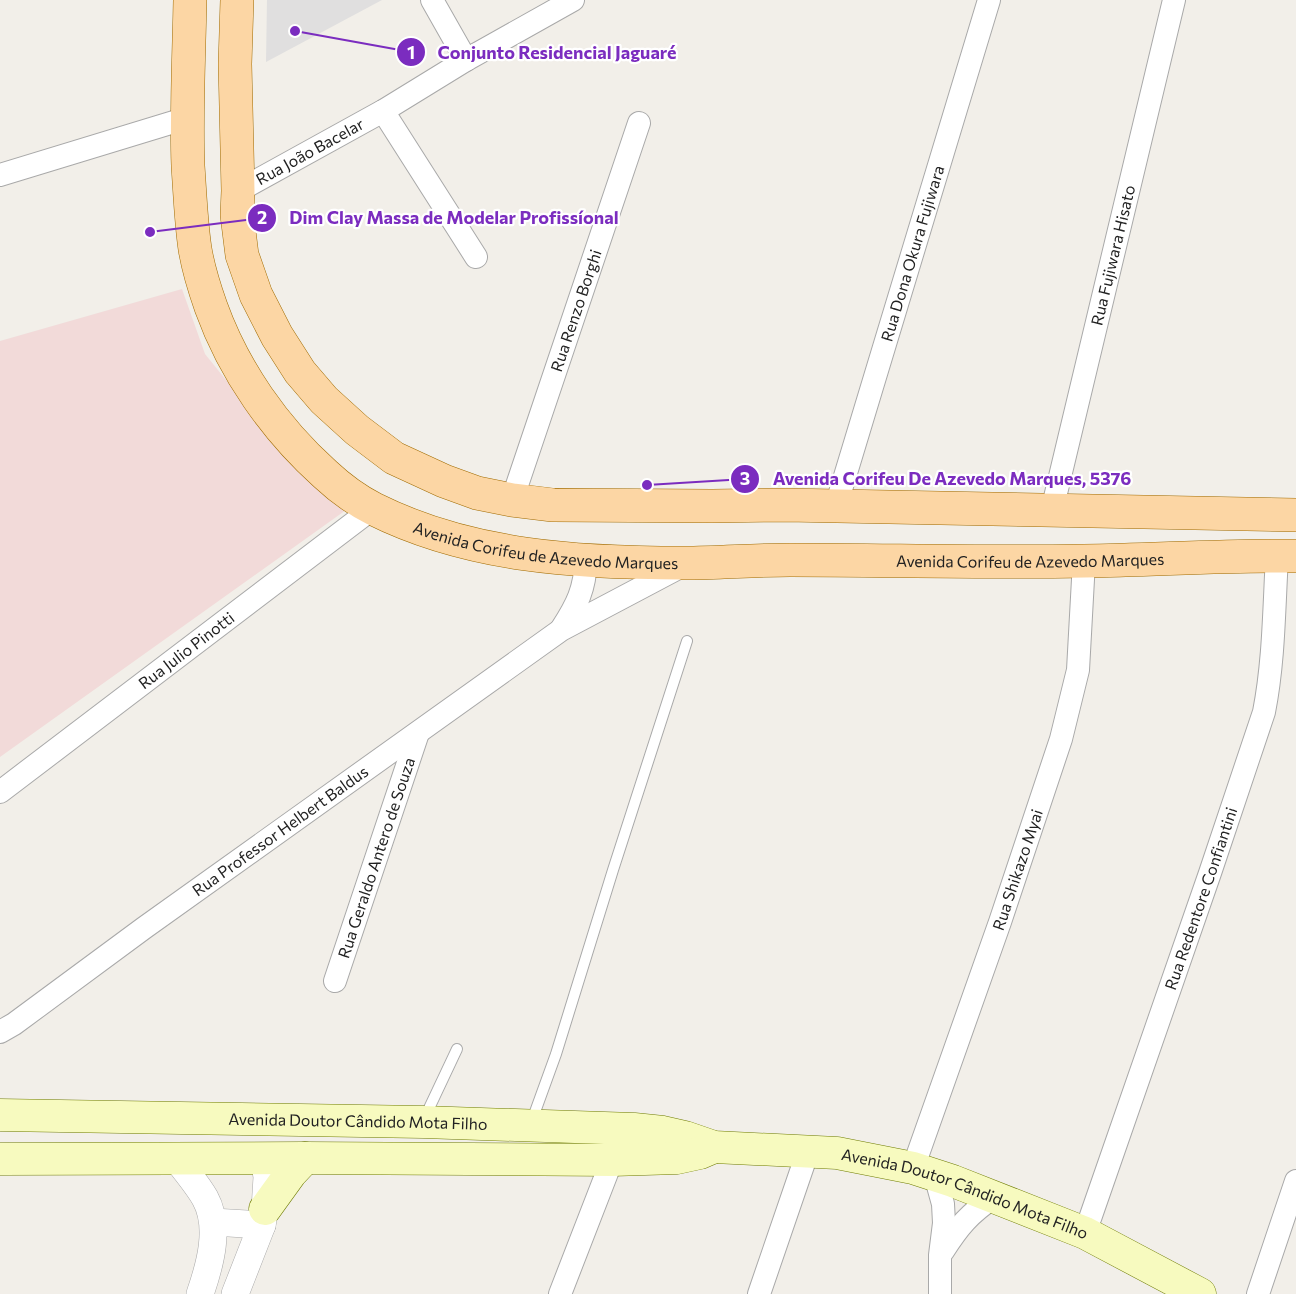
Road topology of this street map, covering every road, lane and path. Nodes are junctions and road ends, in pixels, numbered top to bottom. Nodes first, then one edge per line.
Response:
1 (190, 0) edge
2 (237, 0) edge
3 (432, 0) edge
4 (573, 0) edge
5 (990, 0) edge
6 (1174, 0) edge
7 (466, 60) junction
8 (383, 111) junction
9 (187, 118) junction
10 (639, 123) dead end
11 (0, 174) edge
12 (238, 191) junction
13 (476, 257) dead end
14 (512, 500) junction
15 (837, 507) junction
16 (372, 509) junction
17 (1052, 510) junction
18 (1296, 515) edge
19 (1286, 556) edge
20 (586, 560) junction
21 (1084, 561) junction
22 (687, 563) junction
23 (561, 630) junction
24 (687, 642) dead end
25 (418, 733) junction
26 (0, 792) edge
27 (335, 981) dead end
28 (0, 1032) edge
29 (457, 1049) dead end
30 (0, 1114) edge
31 (144, 1117) junction
32 (259, 1118) junction
33 (423, 1122) junction
34 (530, 1126) junction
35 (714, 1148) junction
36 (808, 1151) junction
37 (264, 1158) junction
38 (305, 1158) junction
39 (0, 1159) edge
40 (144, 1159) junction
41 (177, 1159) junction
42 (612, 1160) junction
43 (924, 1171) junction
44 (1296, 1181) edge
45 (994, 1197) junction
46 (264, 1217) junction
47 (213, 1222) junction
48 (1085, 1233) junction
49 (940, 1255) junction
50 (200, 1294) edge
51 (235, 1294) edge
52 (560, 1294) edge
53 (759, 1294) edge
54 (940, 1294) edge
55 (1200, 1294) edge
56 (1258, 1294) edge

1 - 9 main road, Avenida Corifeu de Azevedo Marques
2 - 12 main road
3 - 7 street
4 - 7 street, Rua João Bacelar
5 - 15 street, Rua Dona Okura Fujiwara
6 - 17 street, Rua Fujiwara Hisato
7 - 8 street, Rua João Bacelar
8 - 12 street, Rua João Bacelar
8 - 13 street, Rua João Bacelar
9 - 11 street
9 - 16 main road, Avenida Corifeu de Azevedo Marques
10 - 14 street, Rua Renzo Borghi
12 - 14 main road
14 - 15 main road
15 - 17 main road
16 - 20 main road, Avenida Corifeu de Azevedo Marques
16 - 26 street, Rua Julio Pinotti
17 - 18 main road
19 - 21 main road, Avenida Corifeu de Azevedo Marques
19 - 48 street, Rua Redentore Confiantini
20 - 22 main road, Avenida Corifeu de Azevedo Marques
20 - 23 street, Rua Professor Helbert Baldus
21 - 22 main road, Avenida Corifeu de Azevedo Marques
21 - 43 street, Rua Shikazo Myai
22 - 23 street, Rua Professor Helbert Baldus
23 - 25 street, Rua Professor Helbert Baldus
24 - 34 lane
25 - 27 street, Rua Geraldo Antero de Souza
25 - 28 street, Rua Professor Helbert Baldus
29 - 33 lane
30 - 31 main road, Avenida Doutor Cândido Mota Filho
31 - 32 main road, Avenida Doutor Cândido Mota Filho
31 - 40 main road
32 - 33 main road, Avenida Doutor Cândido Mota Filho
32 - 37 main road
33 - 34 main road, Avenida Doutor Cândido Mota Filho
34 - 35 main road, Avenida Doutor Cândido Mota Filho
35 - 36 main road, Avenida Doutor Cândido Mota Filho
35 - 42 main road, Avenida Doutor Cândido Mota Filho
36 - 43 main road, Avenida Doutor Cândido Mota Filho
36 - 53 street
37 - 38 main road, Avenida Doutor Cândido Mota Filho
37 - 41 main road, Avenida Doutor Cândido Mota Filho
37 - 46 street
38 - 42 main road, Avenida Doutor Cândido Mota Filho
38 - 46 main road
39 - 40 main road, Avenida Doutor Cândido Mota Filho
40 - 41 main road, Avenida Doutor Cândido Mota Filho
41 - 47 street
42 - 52 street
43 - 45 main road, Avenida Doutor Cândido Mota Filho
43 - 49 street
44 - 56 street
45 - 48 main road, Avenida Doutor Cândido Mota Filho
45 - 49 street
46 - 47 street
46 - 51 street
47 - 50 street
48 - 55 main road, Avenida Doutor Cândido Mota Filho
49 - 54 street

